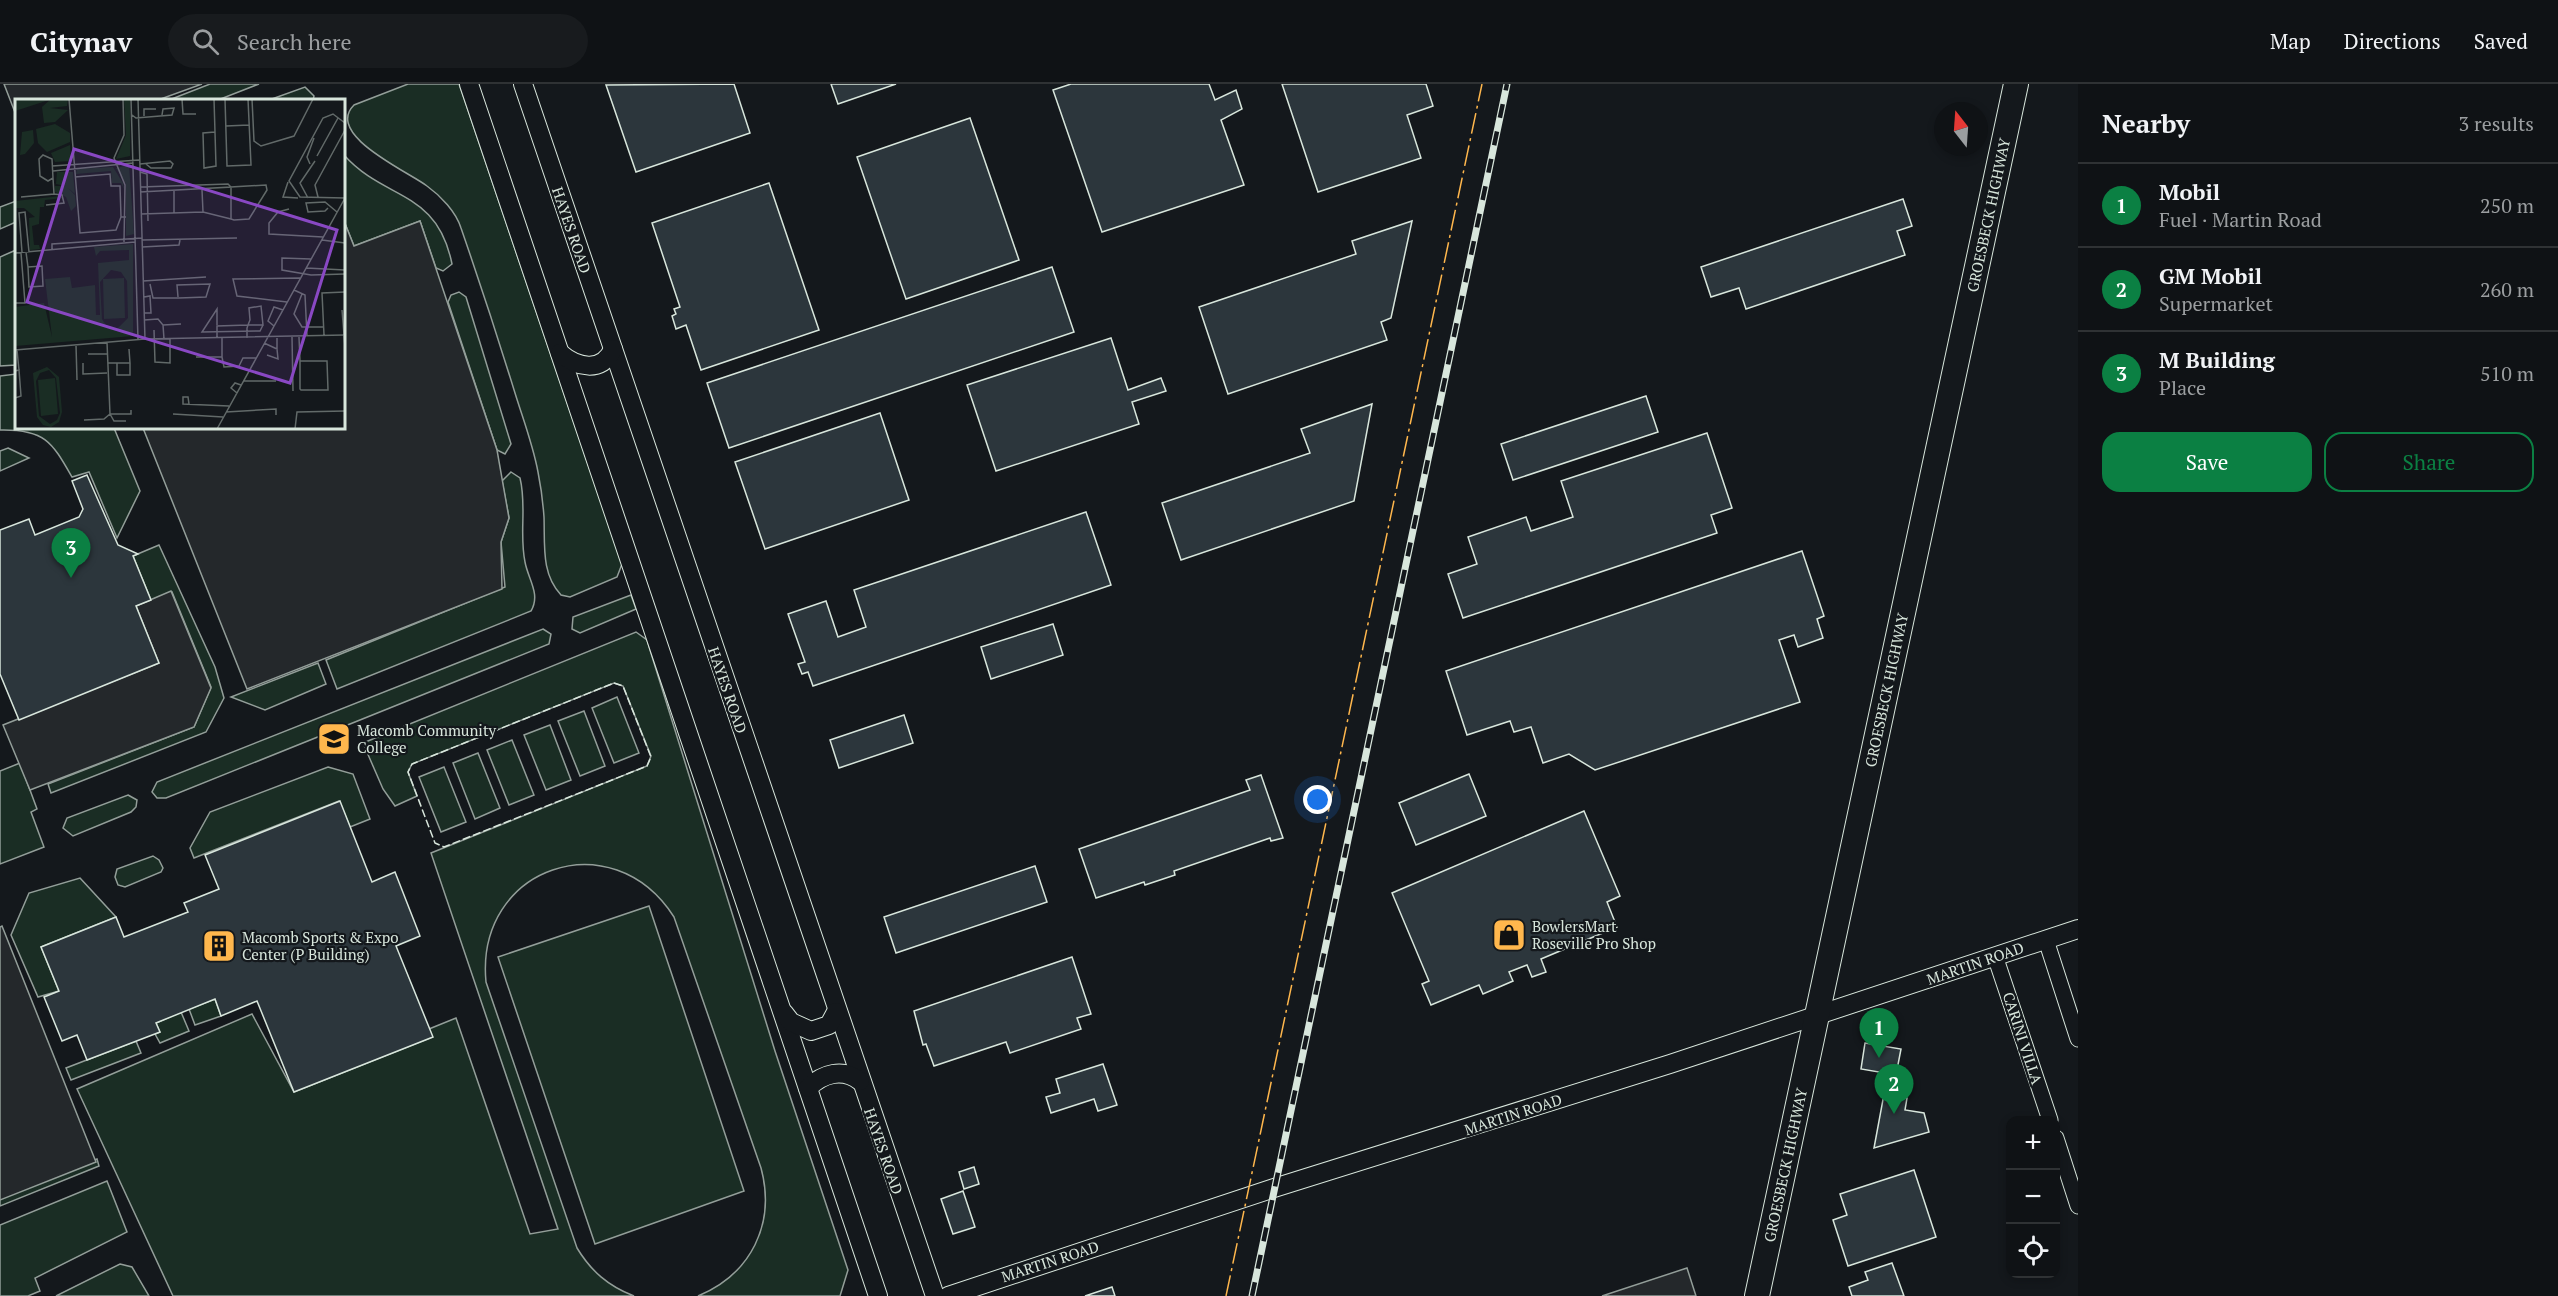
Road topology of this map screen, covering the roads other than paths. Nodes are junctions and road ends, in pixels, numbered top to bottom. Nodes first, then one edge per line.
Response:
1 (469, 84) edge
2 (522, 84) edge
3 (2016, 84) edge
4 (613, 349) junction
5 (560, 353) junction
6 (2078, 930) edge
7 (2046, 940) junction
8 (1995, 956) junction
9 (779, 1003) junction
10 (836, 1012) junction
11 (1817, 1015) junction
12 (2078, 1040) edge
13 (860, 1081) junction
14 (808, 1088) junction
15 (2049, 1116) edge
16 (2060, 1153) edge
17 (2078, 1206) edge
18 (878, 1296) edge
19 (935, 1296) edge
20 (948, 1296) edge
21 (1757, 1296) edge

1 - 5 street
2 - 4 street, HAYES ROAD
3 - 11 main road, GROESBECK HIGHWAY
4 - 5 street
4 - 10 street, HAYES ROAD
5 - 9 street
6 - 7 street, MARTIN ROAD
7 - 8 street, MARTIN ROAD
7 - 12 street
8 - 11 street, MARTIN ROAD
8 - 15 street, CARINI VILLA
9 - 10 street
9 - 14 street
10 - 13 street, HAYES ROAD
11 - 20 street, MARTIN ROAD
11 - 21 main road, GROESBECK HIGHWAY
13 - 14 street
13 - 19 street, HAYES ROAD
14 - 18 street
16 - 17 street

